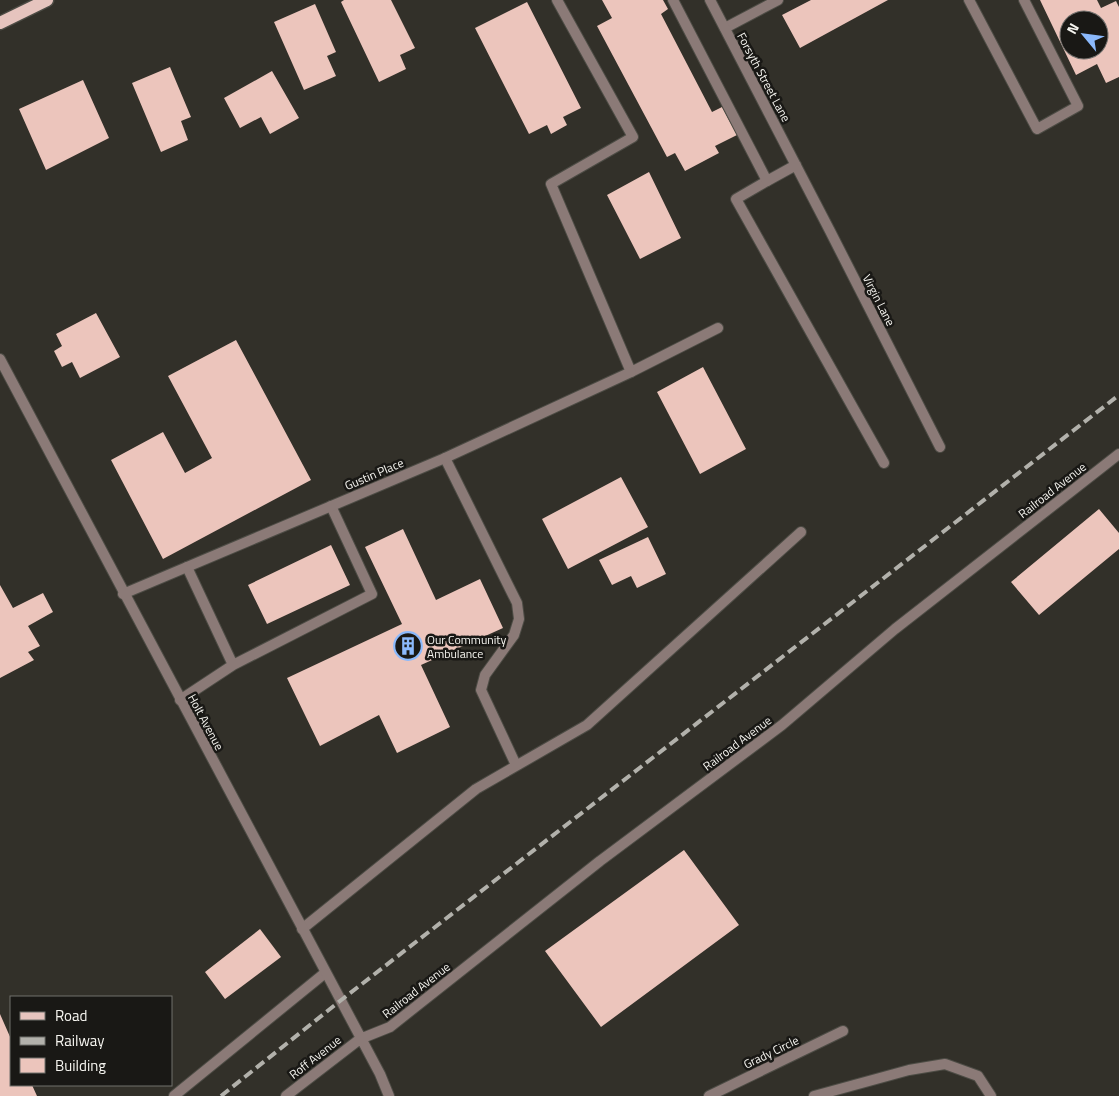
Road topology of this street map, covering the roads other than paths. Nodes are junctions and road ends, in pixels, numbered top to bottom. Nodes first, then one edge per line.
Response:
1 (47, 0) edge
2 (557, 0) edge
3 (673, 0) edge
4 (710, 0) edge
5 (778, 0) edge
6 (970, 0) edge
7 (1024, 0) edge
8 (0, 23) edge
9 (724, 28) junction
10 (796, 165) junction
11 (767, 181) junction
12 (718, 328) dead end
13 (0, 359) edge
14 (631, 372) junction
15 (940, 447) dead end
16 (1119, 454) edge
17 (445, 458) junction
18 (884, 463) dead end
19 (331, 506) junction
20 (801, 532) dead end
21 (187, 567) junction
22 (124, 594) junction
23 (234, 665) junction
24 (180, 700) junction
25 (516, 765) junction
26 (302, 929) junction
27 (325, 973) junction
28 (843, 1031) dead end
29 (360, 1038) junction
30 (174, 1096) edge
31 (286, 1096) edge
32 (389, 1096) edge
33 (709, 1096) edge
34 (814, 1096) edge
35 (991, 1096) edge

1 - 8 main road
2 - 14 street
3 - 11 street
4 - 9 street, Forsyth Street Lane
5 - 9 street
6 - 7 street
9 - 10 street, Forsyth Street Lane
10 - 11 street
10 - 15 street, Virgin Lane
11 - 18 street
12 - 14 street, Gustin Place
13 - 22 street, Holt Avenue
14 - 17 street, Gustin Place
16 - 29 street, Railroad Avenue
17 - 19 street, Gustin Place
17 - 25 street
19 - 21 street, Gustin Place
19 - 23 street
20 - 25 street
21 - 22 street, Gustin Place
21 - 23 street
22 - 24 street, Holt Avenue
23 - 24 street
24 - 26 street, Holt Avenue
25 - 26 street
26 - 27 street, Holt Avenue
27 - 29 street, Holt Avenue
27 - 30 street
28 - 33 street, Grady Circle
29 - 31 street, Roff Avenue
29 - 32 street, Holt Avenue
34 - 35 street

